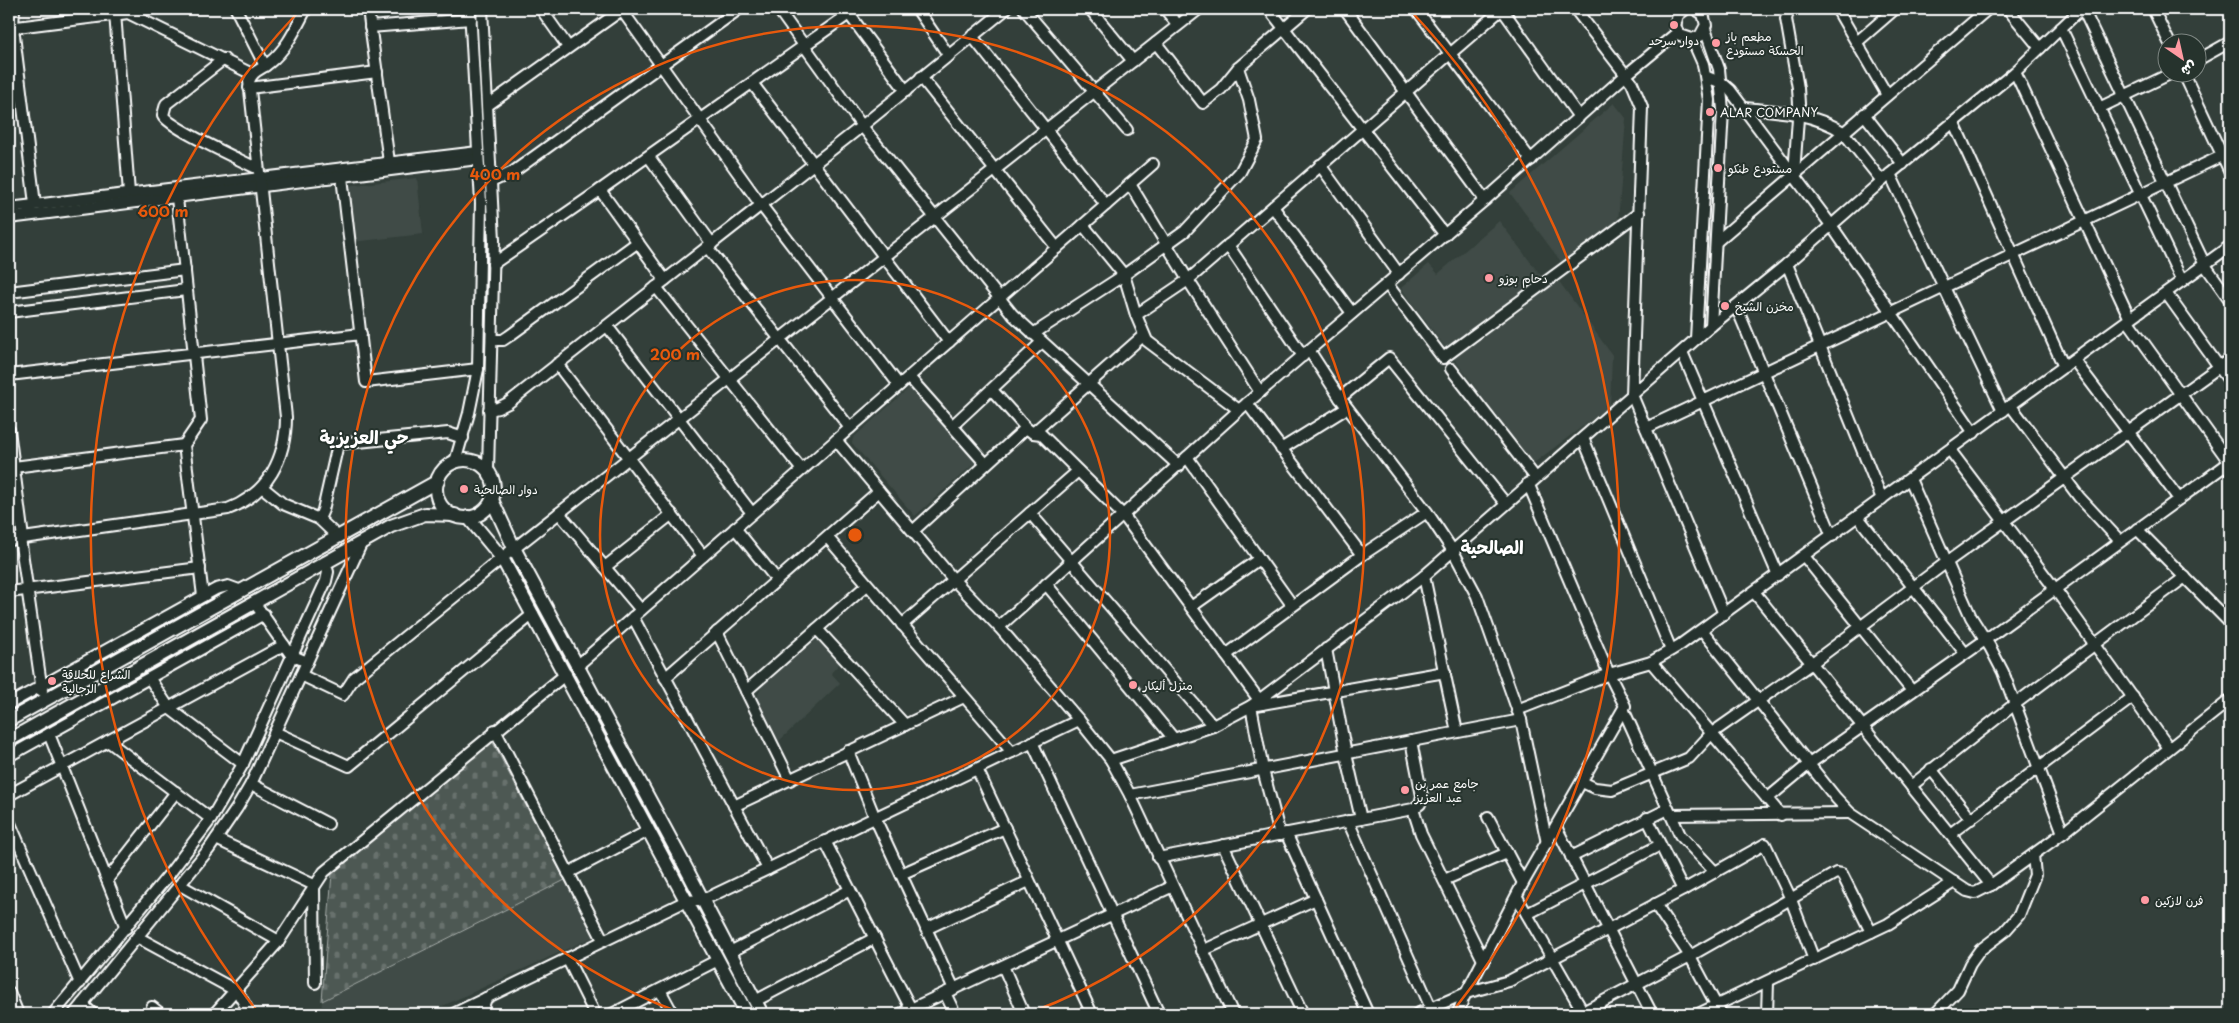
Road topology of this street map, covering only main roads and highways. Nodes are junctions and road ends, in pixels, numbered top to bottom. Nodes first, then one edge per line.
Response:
1 (438, 481) junction
2 (492, 500) junction
3 (461, 516) junction
4 (9, 720) edge
5 (9, 740) edge
6 (747, 1014) edge
7 (762, 1014) edge

1 - 2 main road
1 - 3 main road
1 - 4 main road
2 - 3 main road
2 - 7 main road
3 - 5 main road
3 - 6 main road

